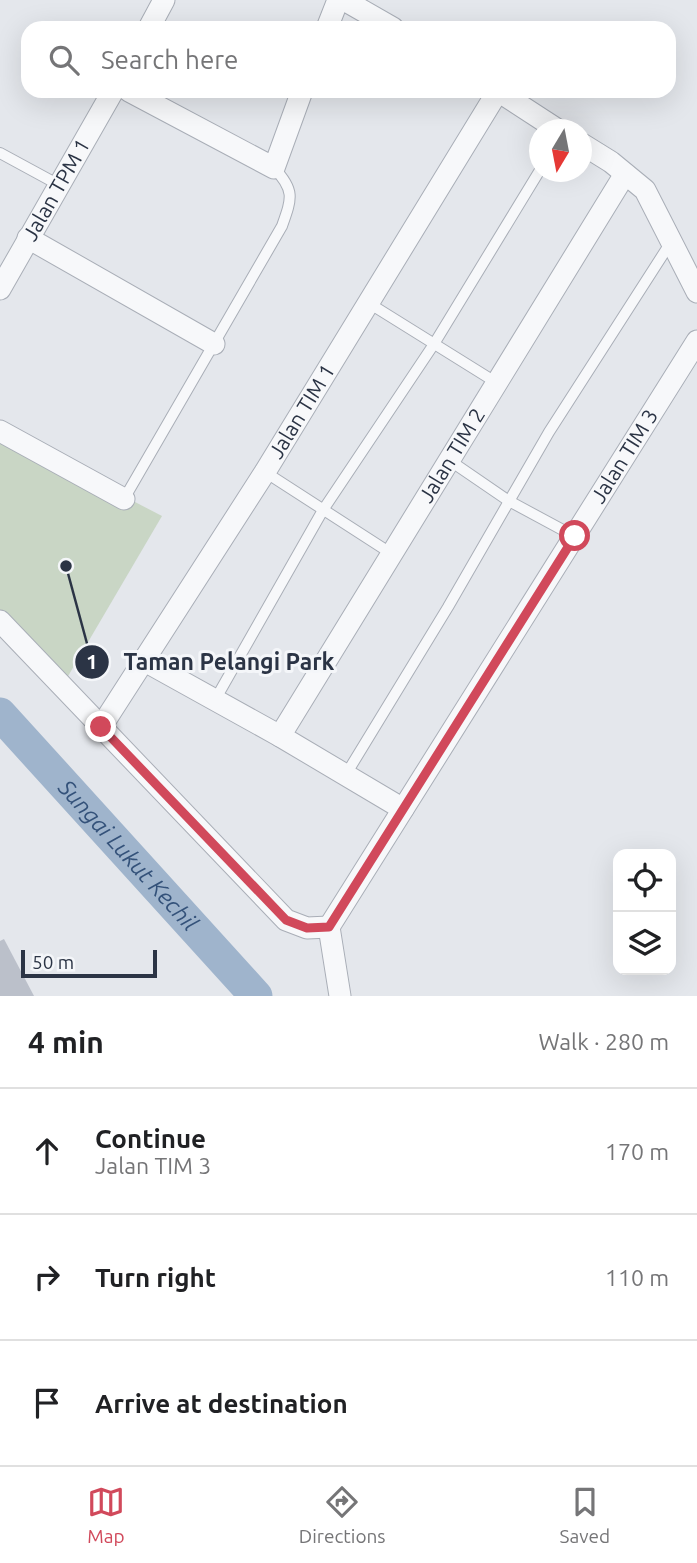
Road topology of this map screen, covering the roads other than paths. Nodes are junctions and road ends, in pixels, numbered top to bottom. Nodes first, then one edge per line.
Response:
1 (164, 0) edge
2 (338, 0) edge
3 (344, 0) edge
4 (153, 21) edge
5 (330, 21) edge
6 (381, 21) edge
7 (109, 98) edge
8 (142, 98) edge
9 (299, 98) edge
10 (494, 98) edge
11 (509, 98) edge
12 (541, 119) edge
13 (592, 151) edge
14 (0, 153) edge
15 (274, 168) junction
16 (625, 174) junction
17 (533, 182) edge
18 (59, 185) junction
19 (28, 238) junction
20 (671, 242) junction
21 (0, 289) edge
22 (697, 292) edge
23 (368, 302) junction
24 (697, 341) edge
25 (214, 344) junction
26 (434, 344) junction
27 (497, 383) junction
28 (0, 431) edge
29 (449, 460) junction
30 (265, 472) junction
31 (124, 499) joint
32 (509, 501) junction
33 (323, 510) junction
34 (575, 536) junction
35 (392, 554) junction
36 (0, 621) edge
37 (143, 660) junction
38 (215, 700) junction
39 (101, 727) junction
40 (281, 736) junction
41 (345, 776) junction
42 (403, 809) junction
43 (329, 927) junction
44 (340, 996) edge

1 - 4 street
2 - 5 street
3 - 6 street
7 - 18 street, Jalan TPM 1
8 - 15 street
9 - 15 street
10 - 23 street, Jalan TIM 1
11 - 12 street
13 - 16 street
14 - 18 lane
15 - 25 lane
16 - 20 street
16 - 27 street, Jalan TIM 2
17 - 26 lane
18 - 19 street, Jalan TPM 1
19 - 21 street, Jalan TPM 1
19 - 25 street
20 - 22 street
20 - 32 lane
23 - 26 lane
23 - 30 street, Jalan TIM 1
24 - 34 street, Jalan TIM 3
25 - 31 lane
26 - 27 lane
26 - 33 lane
27 - 29 street, Jalan TIM 2
28 - 31 street
29 - 32 lane
29 - 35 street, Jalan TIM 2
30 - 33 lane
30 - 37 street, Jalan TIM 1
32 - 34 lane
32 - 41 lane
33 - 35 lane
33 - 38 lane
34 - 42 street, Jalan TIM 3
35 - 40 street, Jalan TIM 2
36 - 39 street
37 - 38 street
37 - 39 street, Jalan TIM 1
38 - 40 street
39 - 43 street
40 - 41 street
41 - 42 street
42 - 43 street, Jalan TIM 3
43 - 44 street

